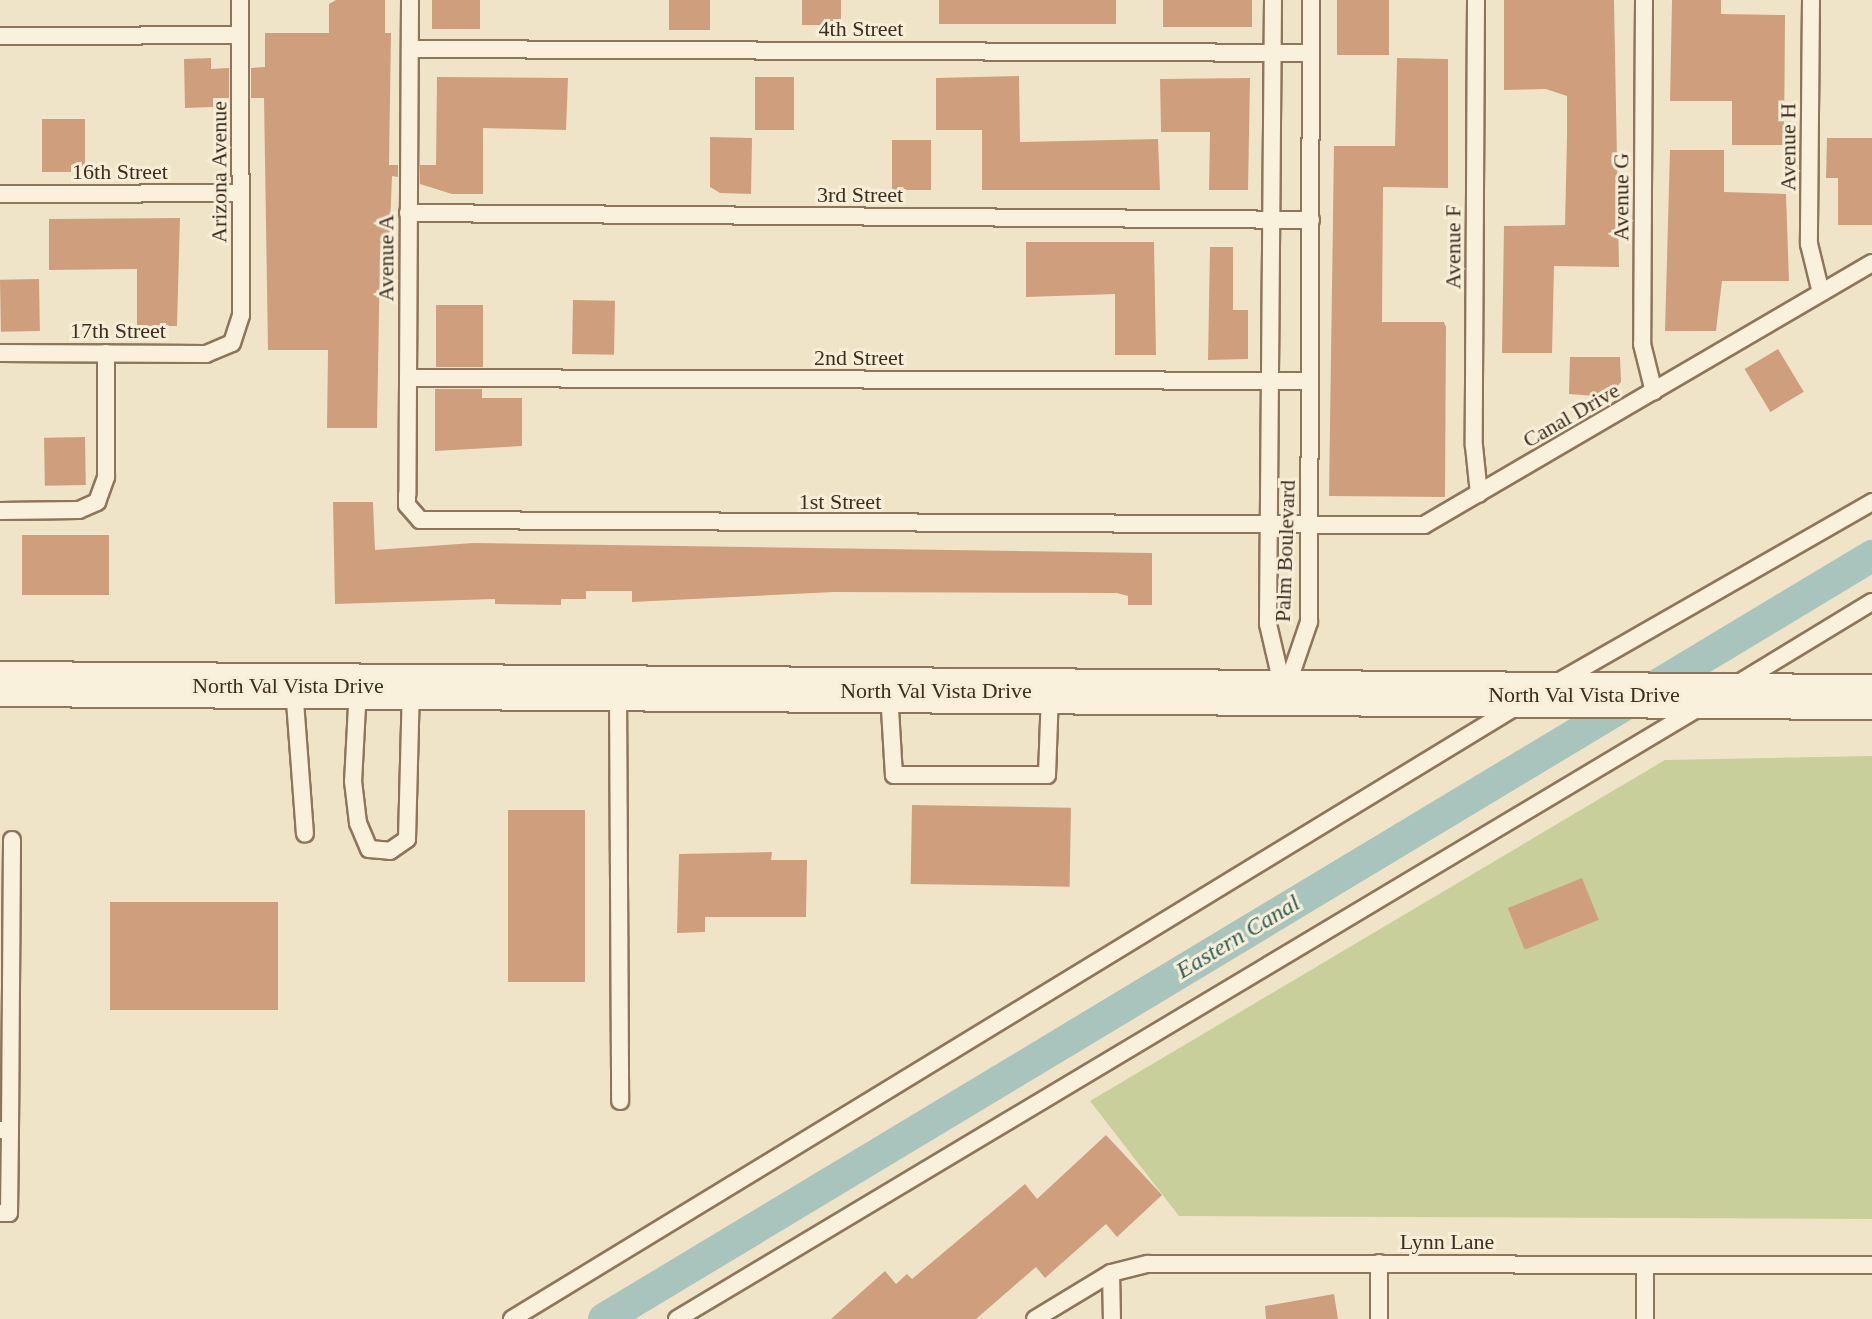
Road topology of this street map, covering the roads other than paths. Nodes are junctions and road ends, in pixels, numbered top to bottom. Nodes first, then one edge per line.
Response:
1 (240, 0) edge
2 (410, 0) edge
3 (1273, 0) edge
4 (1311, 0) edge
5 (1476, 0) edge
6 (1644, 0) edge
7 (1811, 0) edge
8 (240, 35) junction
9 (0, 36) edge
10 (410, 49) junction
11 (1273, 53) junction
12 (1311, 53) junction
13 (241, 193) junction
14 (0, 194) edge
15 (408, 213) junction
16 (1272, 220) junction
17 (1311, 220) junction
18 (1872, 263) edge
19 (1821, 293) junction
20 (232, 343) joint
21 (0, 353) edge
22 (106, 353) junction
23 (408, 378) junction
24 (1310, 381) junction
25 (1272, 382) junction
26 (1654, 392) junction
27 (1479, 494) junction
28 (1872, 502) edge
29 (0, 511) edge
30 (412, 514) joint
31 (1270, 527) junction
32 (1310, 527) junction
33 (1872, 602) edge
34 (0, 684) edge
35 (294, 687) junction
36 (358, 687) junction
37 (411, 687) junction
38 (618, 689) junction
39 (888, 691) junction
40 (1050, 691) junction
41 (1284, 693) junction
42 (1540, 695) junction
43 (1713, 696) junction
44 (1872, 697) edge
45 (305, 834) dead end
46 (12, 840) dead end
47 (620, 1101) dead end
48 (5, 1130) edge
49 (0, 1213) edge
50 (1379, 1263) junction
51 (1645, 1265) junction
52 (1872, 1265) edge
53 (1111, 1273) junction
54 (512, 1319) edge
55 (677, 1319) edge
56 (1035, 1319) edge
57 (1112, 1319) edge
58 (1379, 1319) edge
59 (1645, 1319) edge

1 - 8 lane, Arizona Avenue
2 - 10 lane, Avenue A
3 - 11 lane, Palm Boulevard
4 - 12 lane, Palm Boulevard
5 - 27 lane, Avenue F
6 - 26 lane, Avenue G
7 - 19 lane, Avenue H
8 - 9 lane
8 - 13 lane, Arizona Avenue
10 - 11 lane, 4th Street
10 - 15 lane, Avenue A
11 - 12 lane, 4th Street
11 - 16 lane, Palm Boulevard
12 - 17 lane, Palm Boulevard
13 - 14 lane, 16th Street
13 - 20 lane, Arizona Avenue
15 - 16 lane, 3rd Street
15 - 23 lane, Avenue A
16 - 17 lane, 3rd Street
16 - 25 lane, Palm Boulevard
17 - 24 lane, Palm Boulevard
18 - 19 lane, Canal Drive
19 - 26 lane, Canal Drive
20 - 22 lane, 17th Street
21 - 22 lane, 17th Street
22 - 29 lane
23 - 25 lane, 2nd Street
23 - 30 lane, Avenue A
24 - 25 lane, 2nd Street
24 - 32 lane, Palm Boulevard
25 - 31 lane, Palm Boulevard
26 - 27 lane, Canal Drive
27 - 32 lane, Canal Drive
28 - 42 lane
30 - 31 lane, 1st Street
31 - 32 lane, Canal Drive
31 - 41 lane, Palm Boulevard
32 - 41 lane, Palm Boulevard
33 - 43 lane
34 - 35 main road, North Val Vista Drive
35 - 36 main road, North Val Vista Drive
35 - 45 lane
36 - 37 main road, North Val Vista Drive
36 - 37 lane
37 - 38 main road, North Val Vista Drive
38 - 39 main road, North Val Vista Drive
38 - 47 lane
39 - 40 main road, North Val Vista Drive
39 - 40 lane
40 - 41 main road, North Val Vista Drive
41 - 42 main road, North Val Vista Drive
42 - 43 main road, North Val Vista Drive
42 - 54 lane
43 - 44 main road, North Val Vista Drive
43 - 55 lane
46 - 48 lane
48 - 49 lane
50 - 51 lane, Lynn Lane
50 - 53 lane, Lynn Lane
50 - 58 lane
51 - 52 lane, Lynn Lane
51 - 59 lane
53 - 56 lane, Lynn Lane
53 - 57 lane

